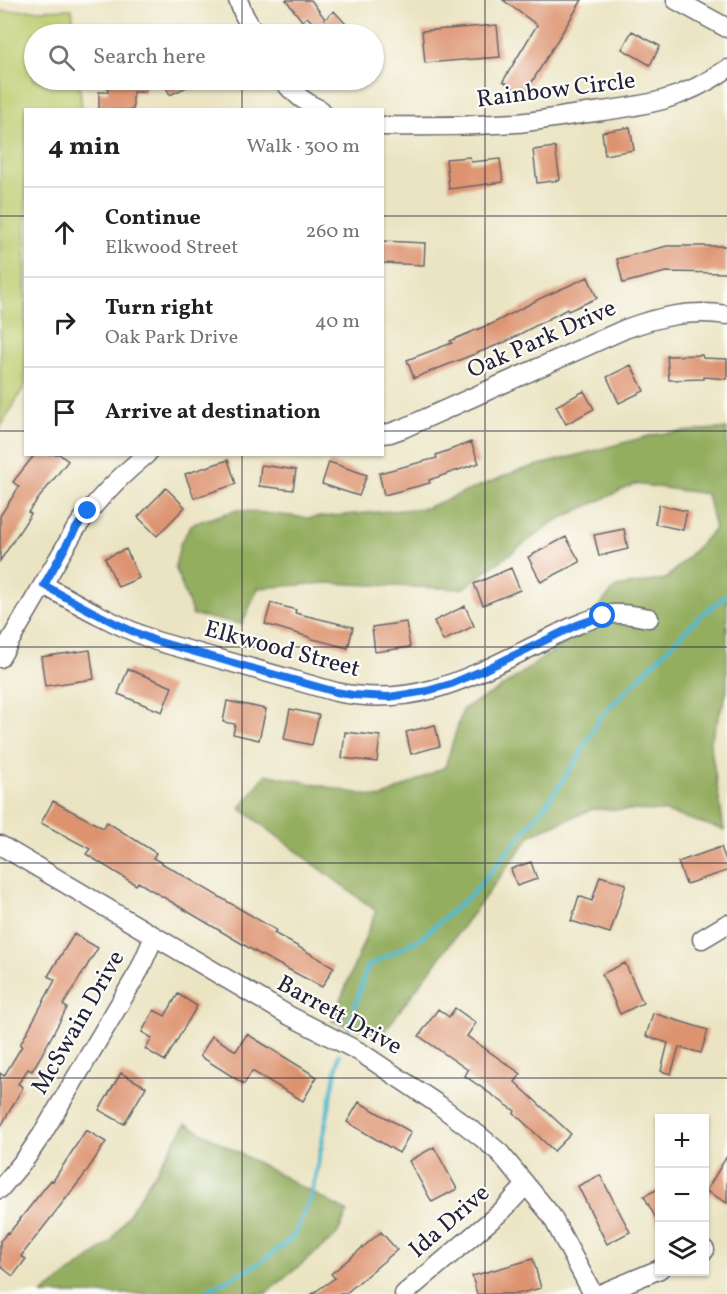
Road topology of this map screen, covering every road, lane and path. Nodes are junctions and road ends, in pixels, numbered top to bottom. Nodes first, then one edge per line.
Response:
1 (238, 0) edge
2 (676, 0) edge
3 (249, 24) edge
4 (727, 28) edge
5 (727, 69) edge
6 (292, 90) edge
7 (317, 108) edge
8 (384, 126) edge
9 (727, 315) edge
10 (384, 434) edge
11 (145, 456) edge
12 (44, 585) junction
13 (649, 618) dead end
14 (0, 658) edge
15 (0, 845) edge
16 (727, 924) edge
17 (154, 937) junction
18 (702, 939) dead end
19 (526, 1185) junction
20 (0, 1189) edge
21 (655, 1271) edge
22 (404, 1294) edge
23 (594, 1294) edge
24 (600, 1294) edge

1 - 3 street
2 - 4 street
5 - 8 street, Rainbow Circle
6 - 7 street
9 - 10 street, Oak Park Drive
11 - 12 street
12 - 13 street, Elkwood Street
12 - 14 street
15 - 17 street, Barrett Drive
16 - 18 street
17 - 19 street, Barrett Drive
17 - 20 street, McSwain Drive
19 - 22 street, Ida Drive
19 - 23 street, Barrett Drive
21 - 24 street

